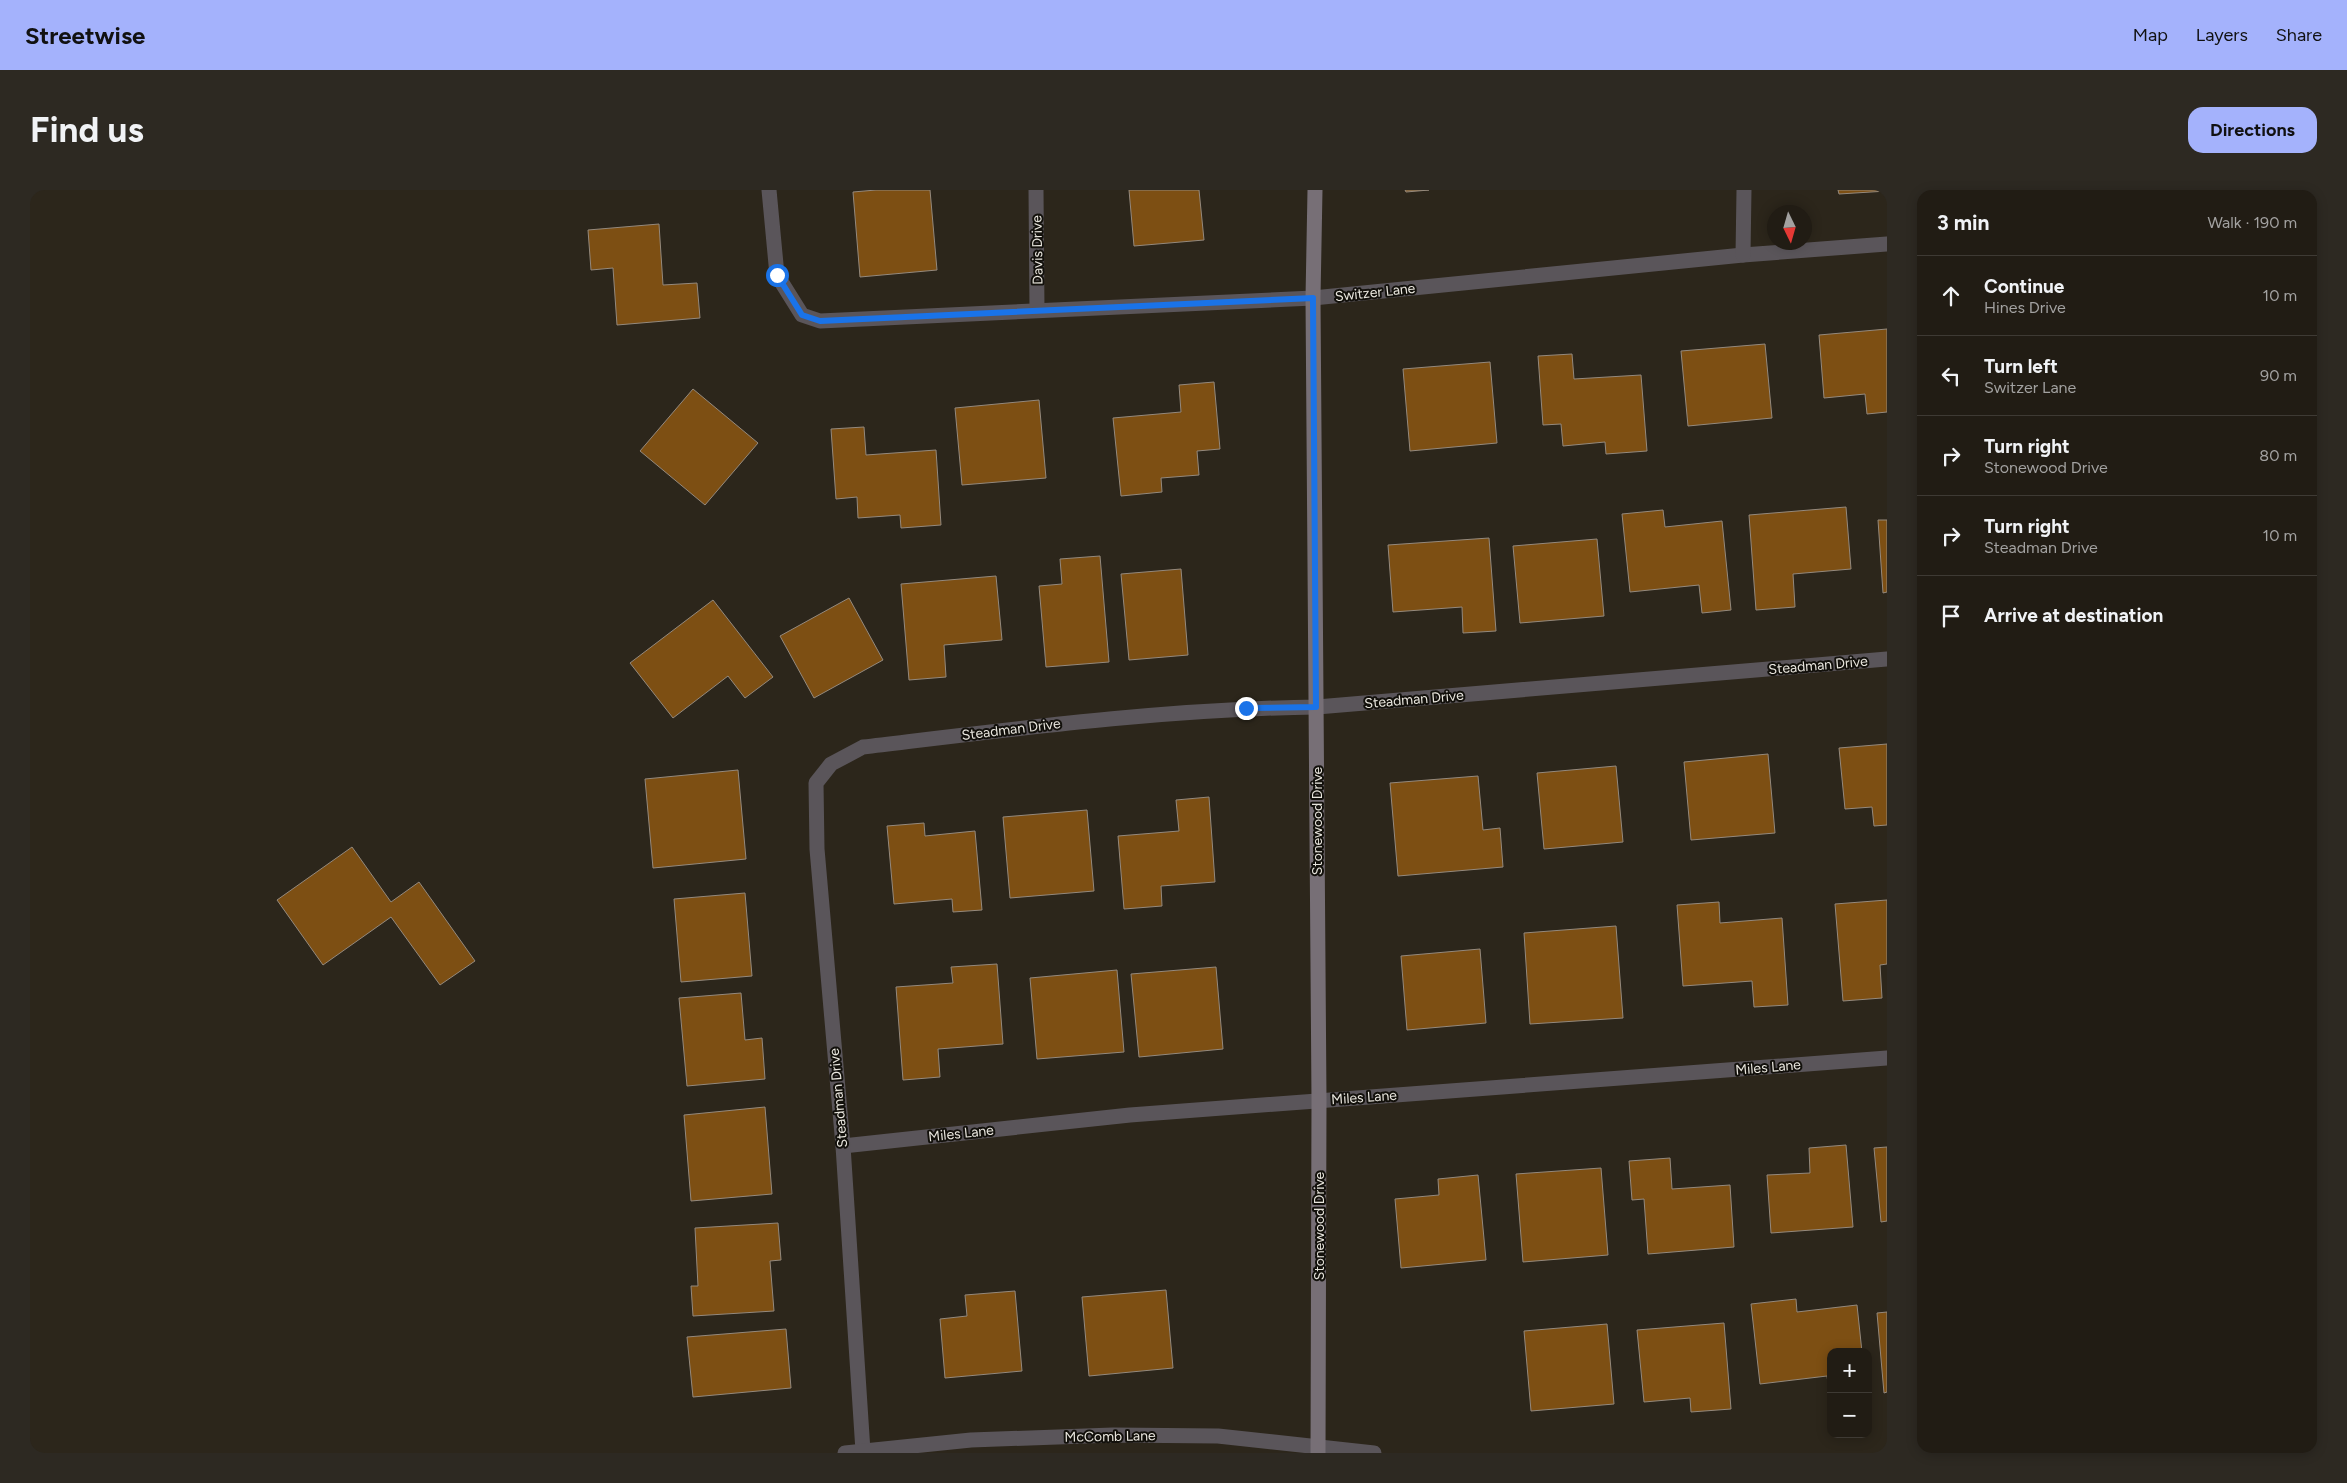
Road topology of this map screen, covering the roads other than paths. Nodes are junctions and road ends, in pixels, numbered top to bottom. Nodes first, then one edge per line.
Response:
1 (769, 190) edge
2 (1036, 190) edge
3 (1315, 190) edge
4 (1744, 190) edge
5 (1887, 244) edge
6 (1743, 254) junction
7 (1313, 298) junction
8 (1037, 309) junction
9 (1887, 659) edge
10 (1316, 707) junction
11 (1887, 1058) edge
12 (1319, 1100) junction
13 (843, 1146) junction
14 (1318, 1450) edge
15 (864, 1451) junction
16 (845, 1453) edge
17 (1374, 1453) edge

1 - 8 street, Switzer Lane
2 - 8 street, Davis Drive
3 - 7 street, Stonewood Drive
4 - 6 street
5 - 6 street, Switzer Lane
6 - 7 street, Switzer Lane
7 - 8 street, Switzer Lane
7 - 10 street, Stonewood Drive
9 - 10 street, Steadman Drive
10 - 12 street, Stonewood Drive
10 - 13 street, Steadman Drive
11 - 12 street, Miles Lane
12 - 13 street, Miles Lane
12 - 14 street, Stonewood Drive
13 - 15 street, Steadman Drive
14 - 15 street, McComb Lane
14 - 17 street, McComb Lane
15 - 16 street, McComb Lane

